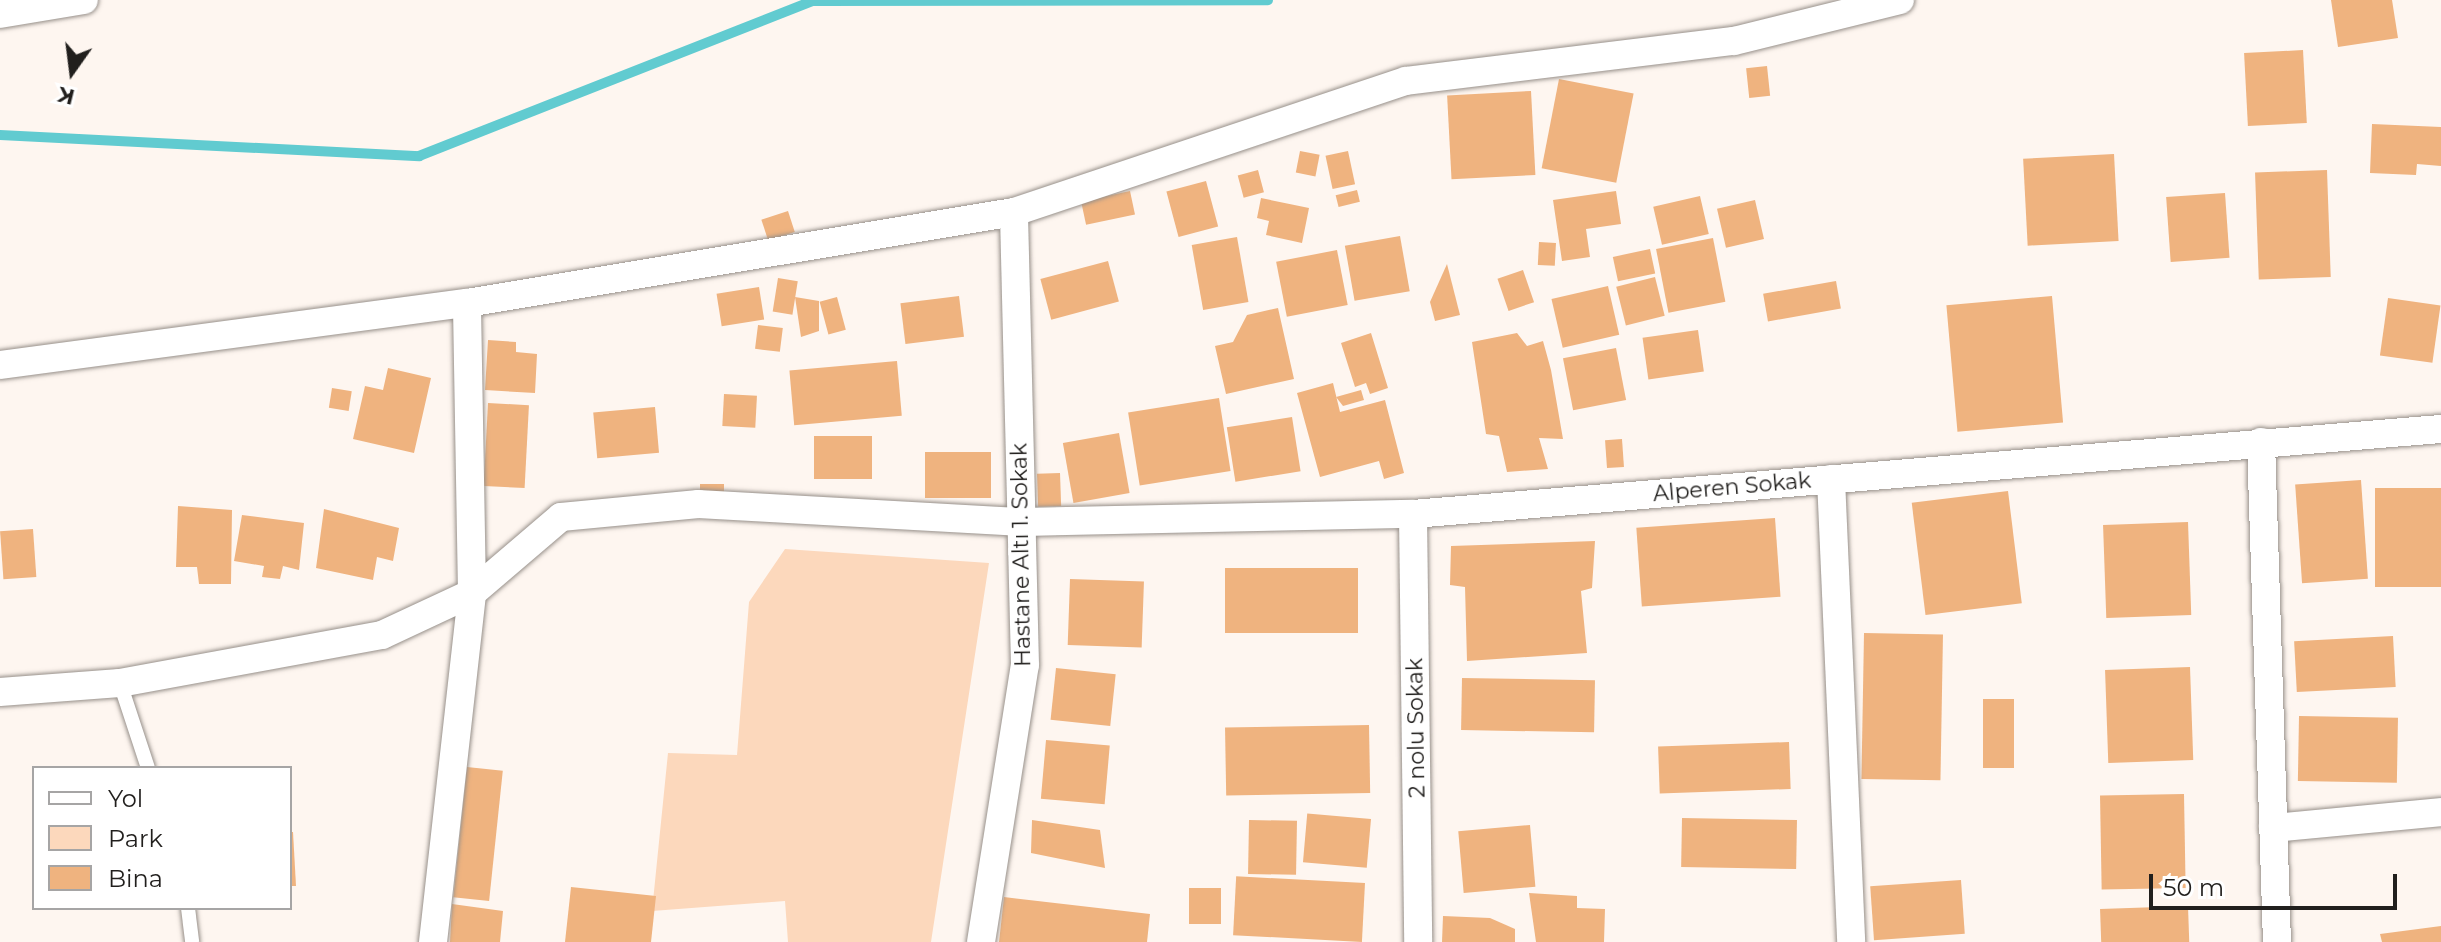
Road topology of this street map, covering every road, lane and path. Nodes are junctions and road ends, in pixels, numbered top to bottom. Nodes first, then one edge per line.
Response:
1 (84, 0) edge
2 (1900, 0) edge
3 (0, 14) edge
4 (1014, 212) junction
5 (467, 303) junction
6 (0, 365) edge
7 (2441, 429) edge
8 (2261, 442) junction
9 (1831, 479) junction
10 (1413, 514) junction
11 (1023, 522) junction
12 (472, 593) junction
13 (120, 683) junction
14 (0, 692) edge
15 (147, 766) edge
16 (2441, 812) edge
17 (2273, 828) junction
18 (188, 910) edge
19 (192, 942) edge
20 (433, 942) edge
21 (981, 942) edge
22 (1418, 942) edge
23 (1851, 942) edge
24 (2277, 942) edge

1 - 3 street
2 - 4 street
4 - 5 street
4 - 11 street, Hastane Altı 1. Sokak
5 - 6 street
5 - 12 street
7 - 8 street, Alperen Sokak
8 - 9 street, Alperen Sokak
8 - 17 street
9 - 10 street, Alperen Sokak
9 - 23 street
10 - 11 street, Alperen Sokak
10 - 22 street, 2 nolu Sokak
11 - 12 street, Alperen Sokak
11 - 21 street, Hastane Altı 1. Sokak
12 - 13 street, Alperen Sokak
12 - 20 street
13 - 14 street, Alperen Sokak
13 - 15 lane
16 - 17 street
17 - 24 street
18 - 19 lane

